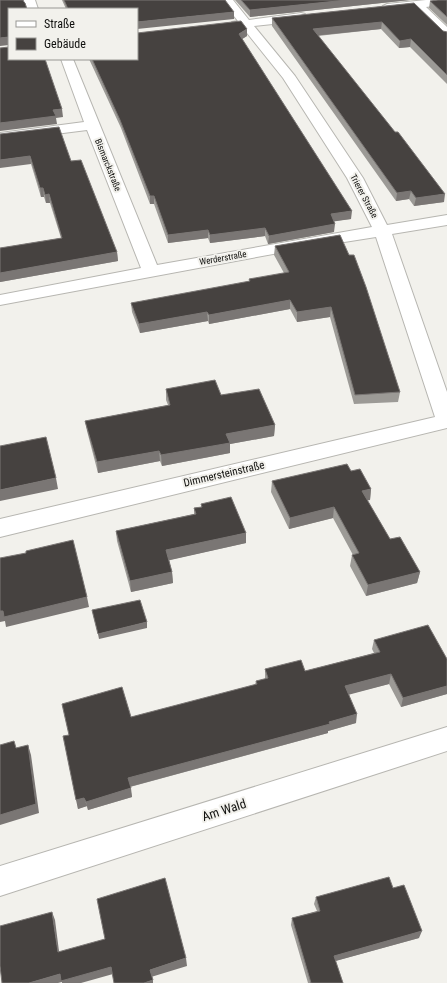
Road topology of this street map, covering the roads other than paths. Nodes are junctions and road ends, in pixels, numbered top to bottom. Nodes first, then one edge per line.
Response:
1 (227, 0) edge
2 (447, 2) edge
3 (417, 5) junction
4 (378, 9) edge
5 (316, 16) edge
6 (246, 23) junction
7 (223, 26) edge
8 (447, 34) edge
9 (67, 60) edge
10 (92, 125) junction
11 (0, 137) edge
12 (447, 220) edge
13 (382, 230) junction
14 (151, 271) junction
15 (0, 300) edge
16 (447, 421) edge
17 (0, 528) edge
18 (447, 739) edge
19 (0, 881) edge

1 - 6 street, Trierer Straße
2 - 3 street
3 - 4 street
3 - 8 street
5 - 6 street
6 - 7 street
6 - 13 street, Trierer Straße
9 - 10 street, Bismarckstraße
10 - 11 street
10 - 14 street, Bismarckstraße
12 - 13 street, Werderstraße
13 - 14 street, Werderstraße
13 - 16 street, Trierer Straße
14 - 15 street, Werderstraße
16 - 17 street, Dimmersteinstraße
18 - 19 street, Am Wald

